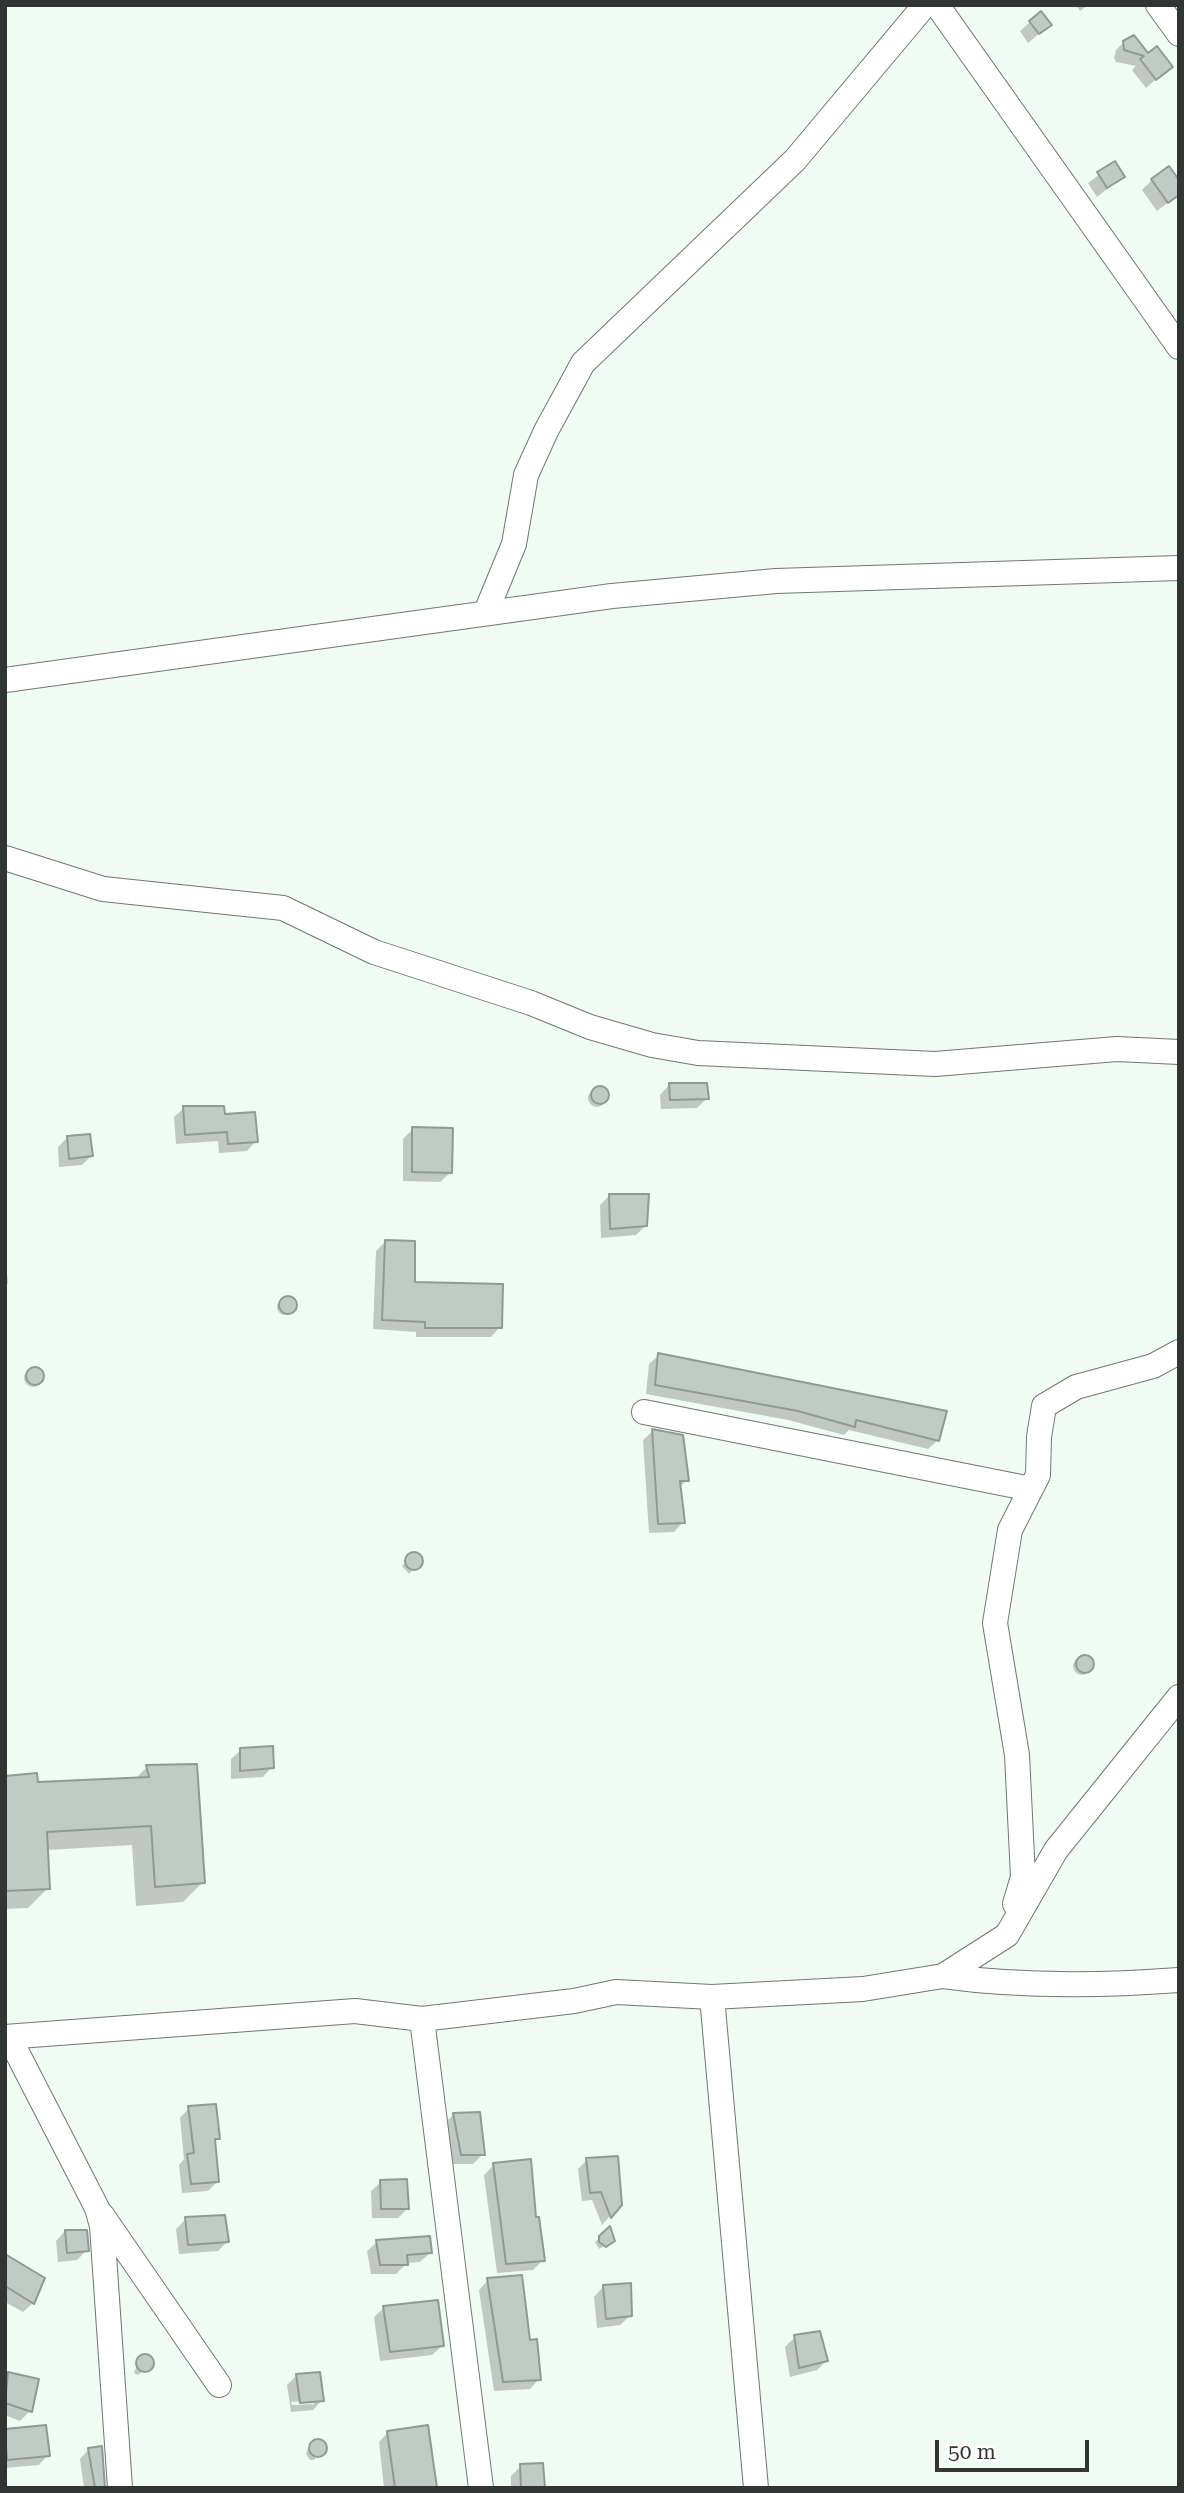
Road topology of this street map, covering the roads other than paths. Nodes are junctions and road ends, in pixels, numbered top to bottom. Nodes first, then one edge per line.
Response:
1 (925, 5) edge
2 (937, 5) edge
3 (1158, 5) edge
4 (1179, 34) edge
5 (1179, 347) edge
6 (1179, 568) edge
7 (486, 612) junction
8 (5, 680) edge
9 (5, 858) edge
10 (1179, 1052) edge
11 (1179, 1352) edge
12 (644, 1412) dead end
13 (1031, 1489) junction
14 (1179, 1697) edge
15 (1007, 1935) junction
16 (943, 1976) junction
17 (1179, 1980) edge
18 (712, 1997) junction
19 (422, 2019) junction
20 (7, 2037) edge
21 (97, 2208) junction
22 (219, 2385) dead end
23 (120, 2488) edge
24 (481, 2488) edge
25 (756, 2488) edge

1 - 7 street
2 - 5 street
3 - 4 street
6 - 7 street
7 - 8 street
9 - 10 street
11 - 13 street
12 - 13 street
13 - 15 street
14 - 15 street
15 - 16 street
16 - 17 street
16 - 18 street
18 - 19 street
18 - 25 street
19 - 20 street
19 - 24 street
20 - 21 street
21 - 22 street
21 - 23 street

